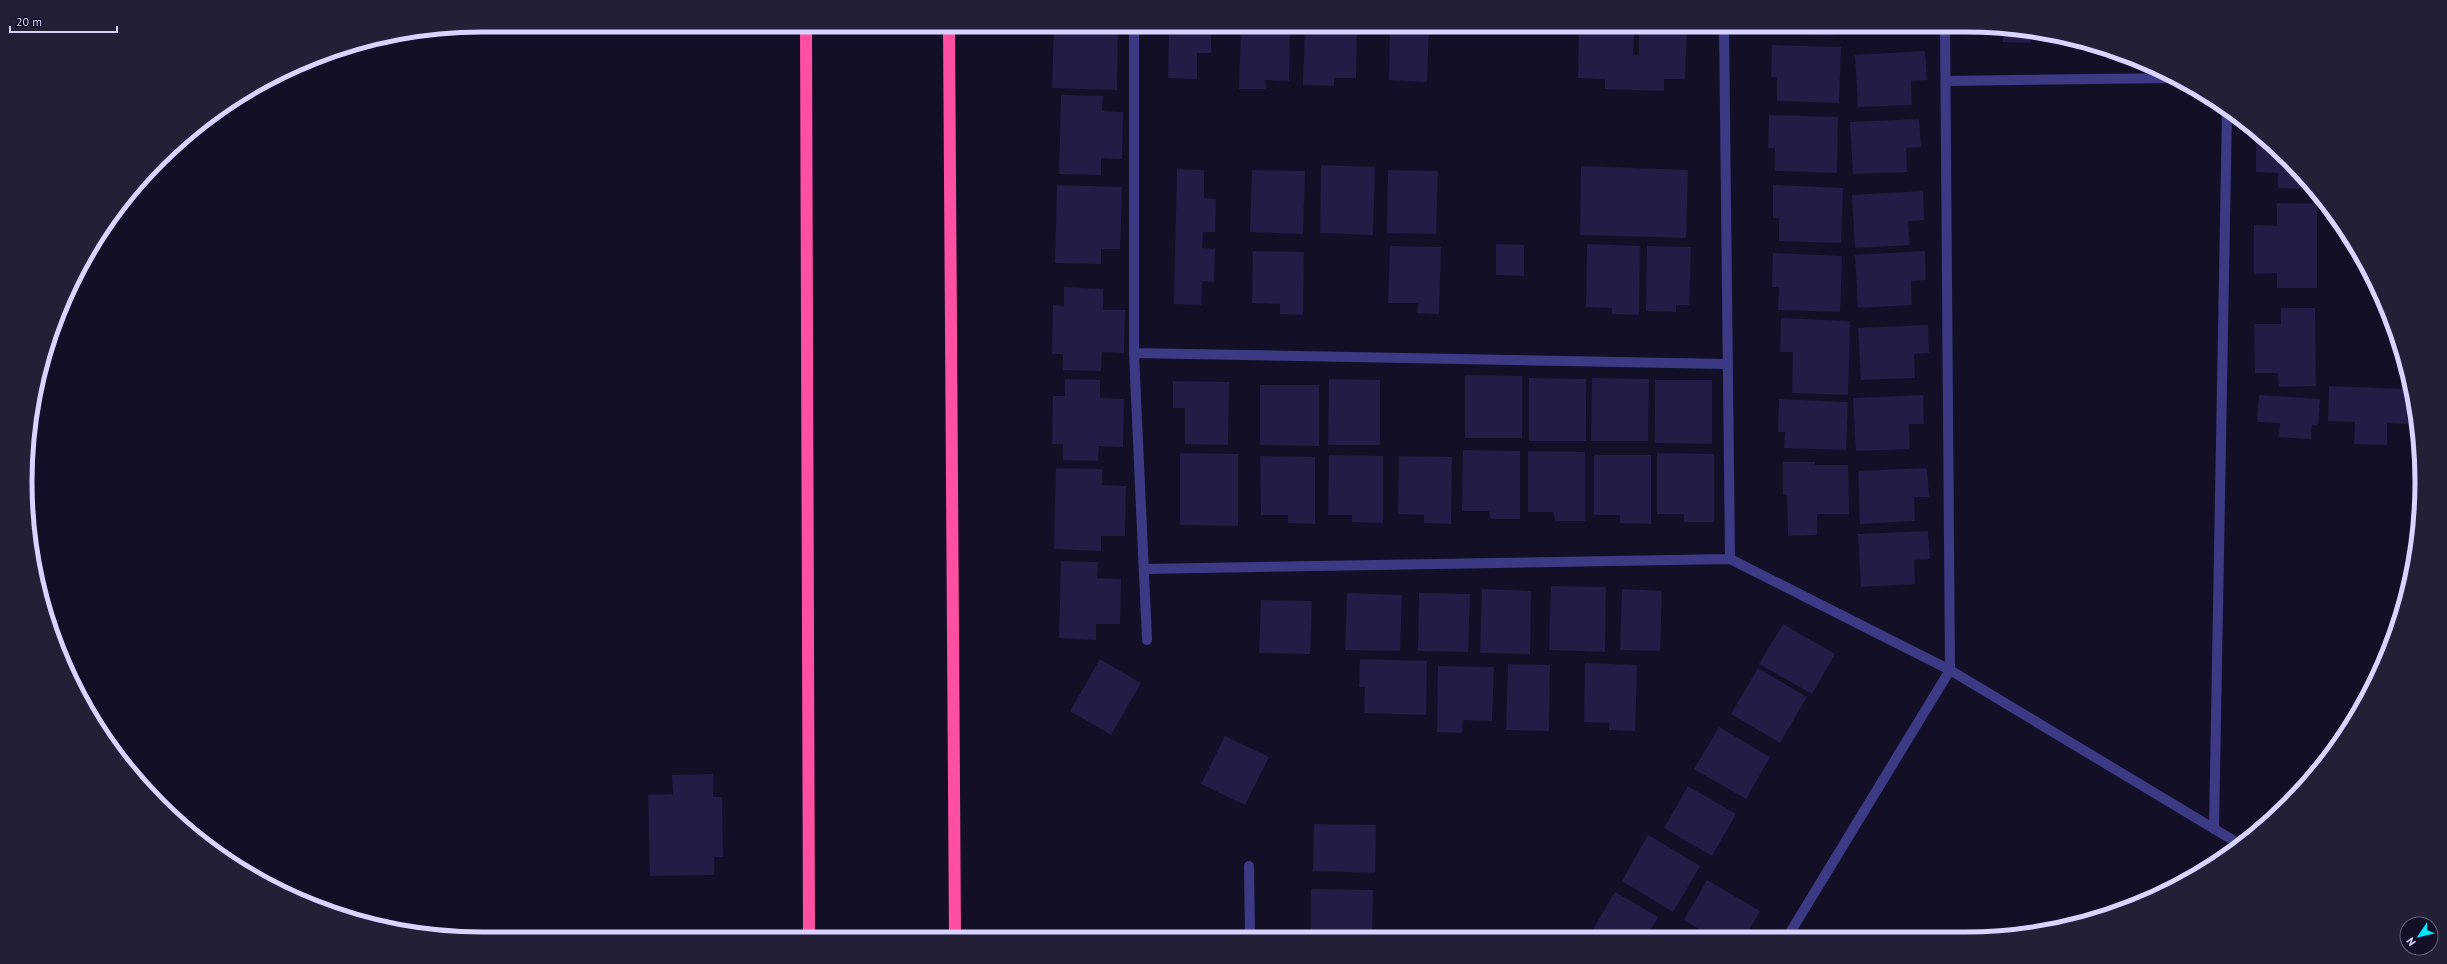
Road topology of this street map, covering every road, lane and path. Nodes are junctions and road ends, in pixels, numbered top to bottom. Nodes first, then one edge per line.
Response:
1 (806, 32) edge
2 (949, 32) edge
3 (1134, 32) edge
4 (1724, 32) edge
5 (1945, 32) edge
6 (2164, 78) edge
7 (1946, 80) junction
8 (2227, 116) edge
9 (1134, 353) junction
10 (1727, 364) junction
11 (1730, 559) junction
12 (1144, 569) junction
13 (1147, 640) dead end
14 (1950, 670) junction
15 (2214, 829) junction
16 (2235, 842) edge
17 (1248, 866) dead end
18 (809, 932) edge
19 (954, 932) edge
20 (1250, 932) edge
21 (1790, 932) edge

1 - 18 highway
2 - 19 highway
3 - 9 street
4 - 10 street
5 - 7 street
6 - 7 street
7 - 14 street
8 - 15 street
9 - 10 street
9 - 12 street
10 - 11 street
11 - 12 street
11 - 14 street
12 - 13 street
14 - 15 street
14 - 21 street
15 - 16 street
17 - 20 street

